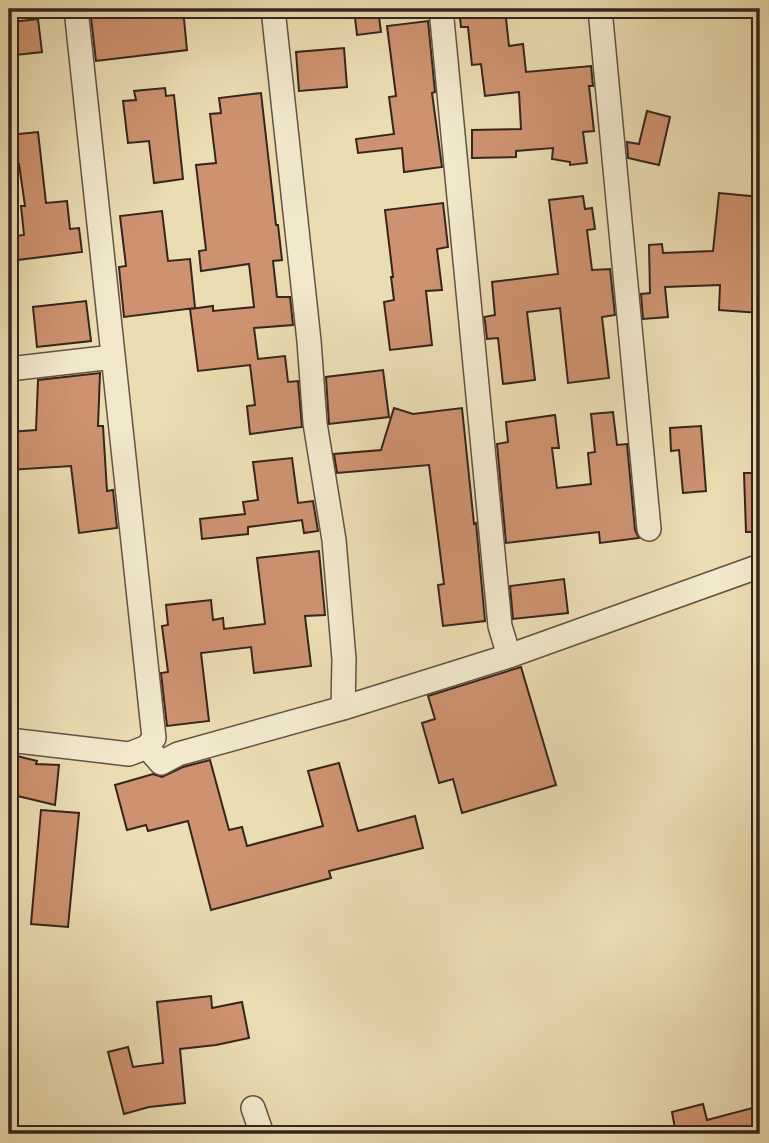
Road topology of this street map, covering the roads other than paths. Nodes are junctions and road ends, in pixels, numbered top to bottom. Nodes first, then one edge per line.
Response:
1 (76, 9) edge
2 (273, 9) edge
3 (441, 9) edge
4 (600, 9) edge
5 (113, 357) junction
6 (9, 369) edge
7 (649, 529) dead end
8 (760, 566) edge
9 (509, 656) junction
10 (343, 708) junction
11 (9, 740) edge
12 (147, 747) junction
13 (253, 1108) dead end
14 (262, 1134) edge

1 - 5 street
2 - 10 street
3 - 9 street
4 - 7 street
5 - 6 street
5 - 12 street
8 - 9 street
9 - 10 street
10 - 12 street
11 - 12 street
13 - 14 street

